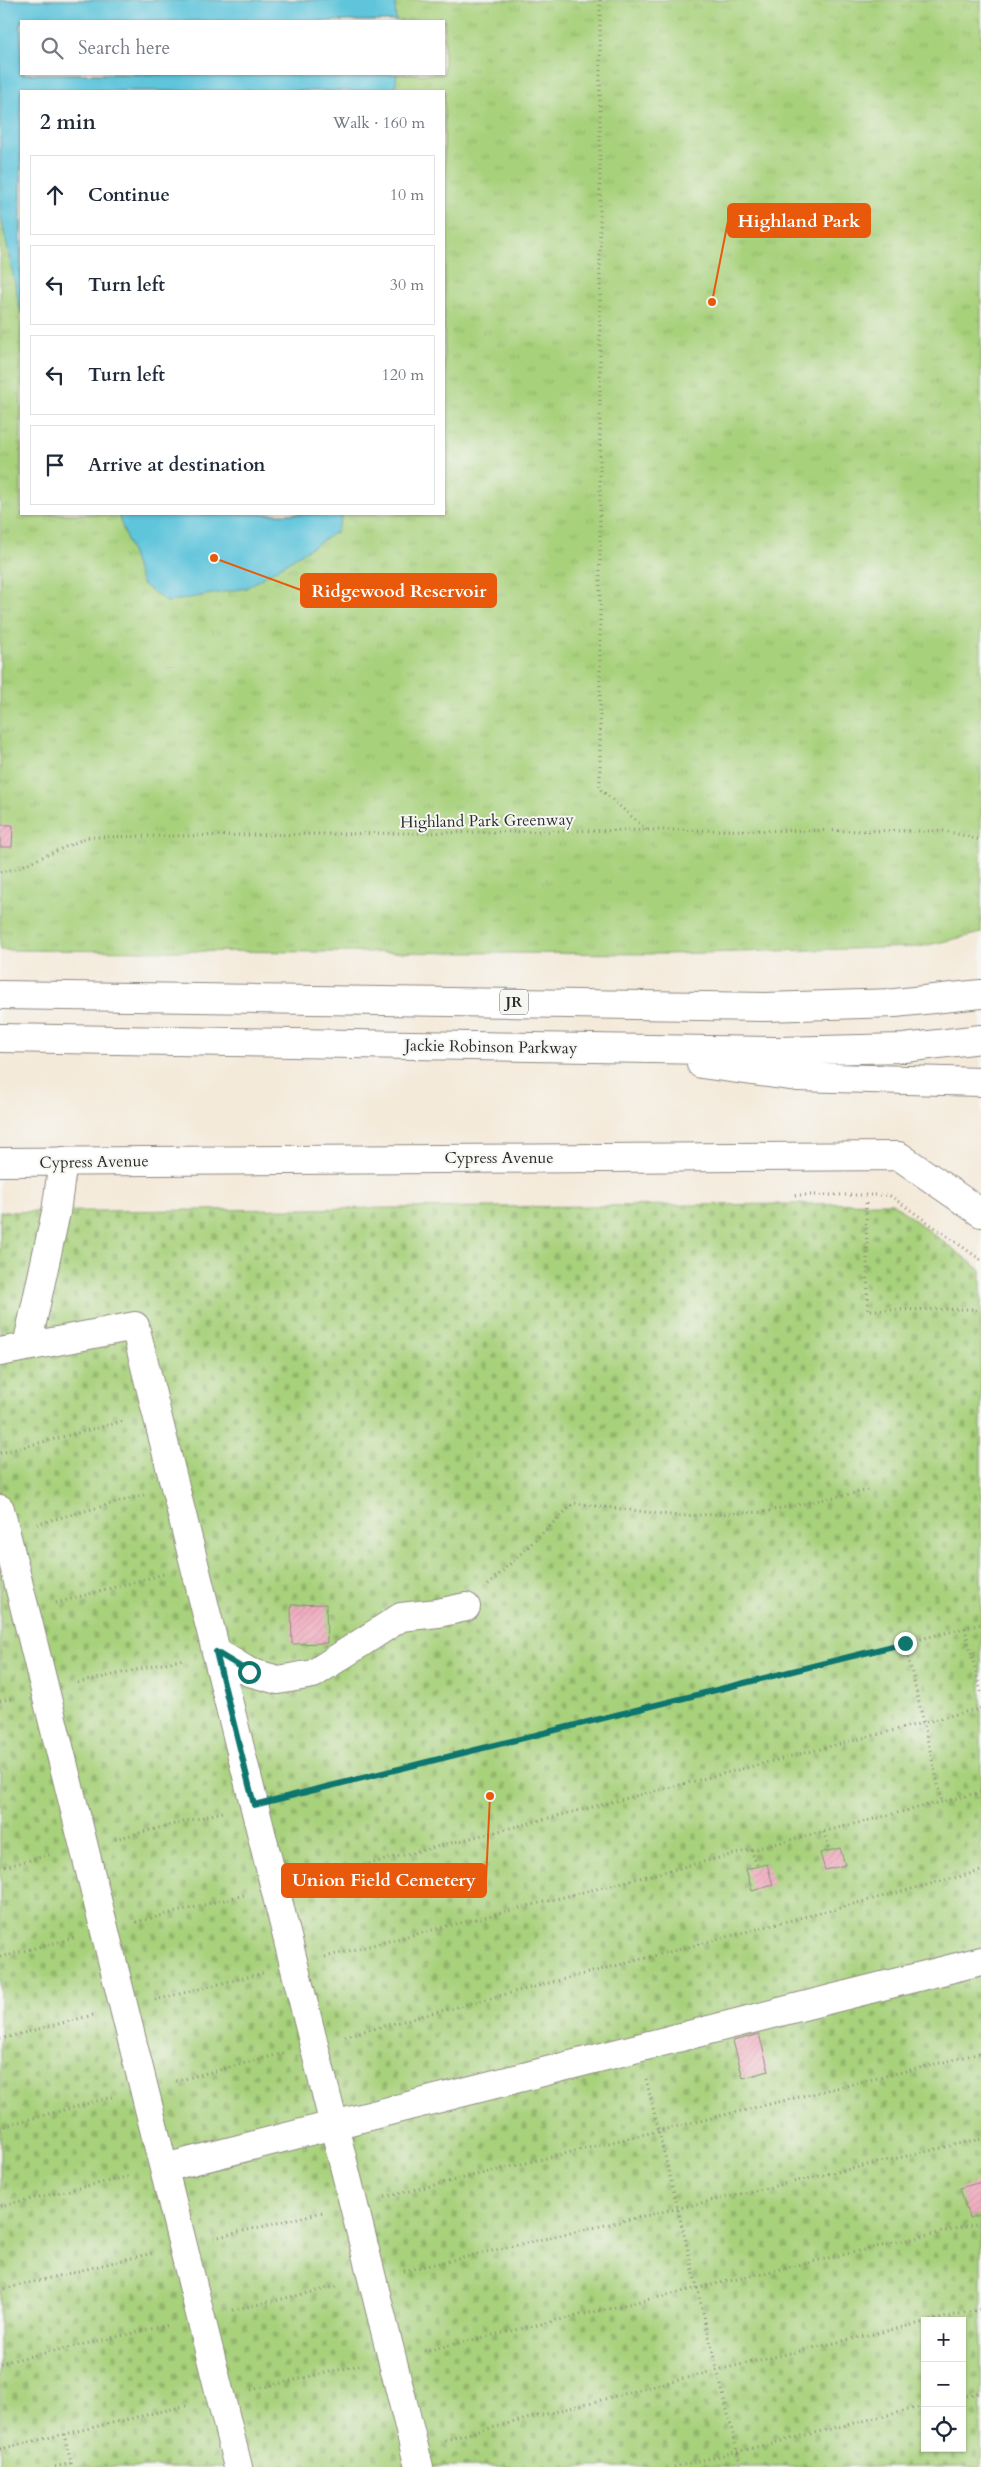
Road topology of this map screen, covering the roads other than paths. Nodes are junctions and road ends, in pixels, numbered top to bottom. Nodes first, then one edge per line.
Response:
1 (981, 994) edge
2 (0, 995) edge
3 (0, 1038) edge
4 (981, 1039) edge
5 (573, 1047) junction
6 (981, 1082) edge
7 (62, 1161) junction
8 (0, 1162) edge
9 (981, 1213) edge
10 (28, 1346) junction
11 (0, 1352) edge
12 (3, 1521) edge
13 (466, 1607) road end
14 (216, 1652) junction
15 (981, 1962) edge
16 (334, 2126) junction
17 (164, 2168) junction
18 (417, 2458) edge
19 (238, 2467) edge

1 - 2 main road, JR
3 - 5 main road, Jackie Robinson Parkway
4 - 5 main road, Jackie Robinson Parkway
5 - 6 main road
7 - 8 main road, Cypress Avenue
7 - 9 main road, Cypress Avenue
7 - 10 main road
10 - 11 main road
10 - 14 main road
12 - 17 main road
13 - 14 main road
14 - 16 main road
15 - 16 main road
16 - 17 main road
16 - 18 main road
17 - 19 main road

